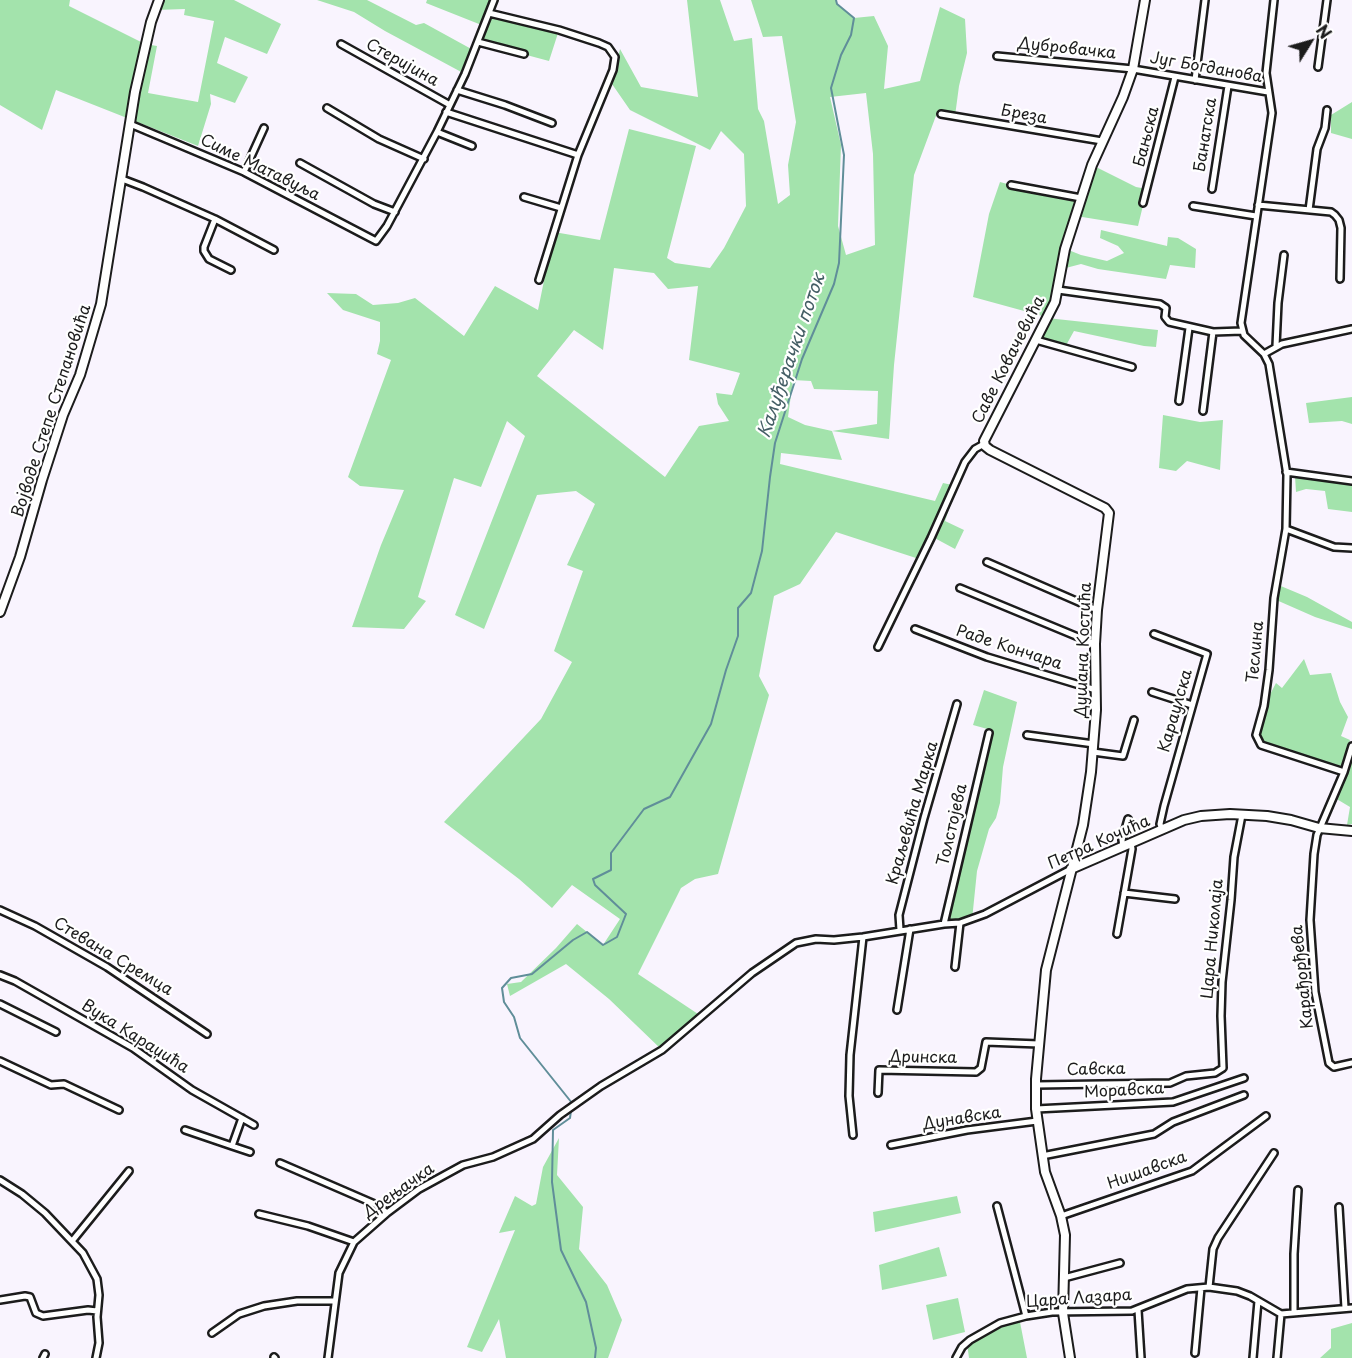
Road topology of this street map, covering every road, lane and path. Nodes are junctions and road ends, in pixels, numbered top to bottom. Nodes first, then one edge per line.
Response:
1 (159, 0) edge
2 (494, 0) edge
3 (1145, 0) edge
4 (1205, 0) edge
5 (1274, 0) edge
6 (1327, 0) edge
7 (489, 13) junction
8 (478, 42) junction
9 (341, 44) dead end
10 (524, 54) dead end
11 (997, 56) dead end
12 (1318, 67) dead end
13 (1133, 69) junction
14 (1175, 77) junction
15 (1195, 80) junction
16 (1228, 86) junction
17 (457, 90) junction
18 (1268, 92) junction
19 (450, 105) junction
20 (327, 108) dead end
21 (1327, 110) dead end
22 (446, 112) junction
23 (941, 114) dead end
24 (552, 123) dead end
25 (130, 124) junction
26 (264, 128) dead end
27 (437, 132) junction
28 (1102, 141) junction
29 (472, 146) dead end
30 (578, 155) junction
31 (424, 159) junction
32 (300, 164) dead end
33 (244, 172) junction
34 (122, 179) junction
35 (1011, 186) dead end
36 (1212, 189) dead end
37 (524, 197) dead end
38 (1081, 198) junction
39 (1143, 203) dead end
40 (1258, 205) junction
41 (1193, 206) dead end
42 (561, 208) junction
43 (1309, 210) junction
44 (395, 212) junction
45 (1256, 216) junction
46 (215, 219) junction
47 (274, 250) dead end
48 (1284, 255) dead end
49 (231, 270) dead end
50 (1340, 279) dead end
51 (539, 280) dead end
52 (1058, 290) junction
53 (1189, 328) junction
54 (1352, 329) edge
55 (1242, 331) junction
56 (1214, 332) junction
57 (1036, 340) junction
58 (1276, 346) junction
59 (1264, 354) junction
60 (1132, 367) dead end
61 (1179, 401) dead end
62 (1203, 411) dead end
63 (984, 444) junction
64 (1286, 472) junction
65 (1352, 481) edge
66 (1286, 530) junction
67 (1352, 548) edge
68 (987, 562) dead end
69 (960, 588) dead end
70 (1097, 610) junction
71 (0, 612) edge
72 (915, 629) dead end
73 (1154, 634) dead end
74 (1095, 644) junction
75 (878, 647) dead end
76 (1096, 690) junction
77 (1152, 692) dead end
78 (957, 704) dead end
79 (1192, 705) junction
80 (1134, 720) dead end
81 (989, 733) dead end
82 (1027, 735) dead end
83 (1352, 746) edge
84 (1093, 748) junction
85 (1344, 772) junction
86 (1242, 815) junction
87 (1128, 819) dead end
88 (1319, 828) junction
89 (1162, 830) junction
90 (1352, 831) edge
91 (1127, 845) junction
92 (1071, 868) junction
93 (1124, 893) junction
94 (1175, 899) dead end
95 (0, 910) edge
96 (960, 923) junction
97 (944, 924) junction
98 (910, 929) junction
99 (900, 930) junction
100 (1117, 934) dead end
101 (863, 937) junction
102 (955, 967) dead end
103 (0, 975) edge
104 (0, 1004) edge
105 (897, 1010) dead end
106 (56, 1032) dead end
107 (207, 1034) dead end
108 (1039, 1044) junction
109 (0, 1061) edge
110 (1352, 1064) edge
111 (1224, 1066) joint
112 (1245, 1078) dead end
113 (1036, 1085) junction
114 (878, 1093) dead end
115 (1244, 1095) dead end
116 (574, 1107) joint
117 (1036, 1108) junction
118 (119, 1110) dead end
119 (1266, 1116) dead end
120 (242, 1118) junction
121 (1037, 1121) junction
122 (254, 1125) dead end
123 (185, 1130) dead end
124 (853, 1136) dead end
125 (891, 1145) dead end
126 (232, 1146) junction
127 (250, 1152) dead end
128 (1274, 1153) dead end
129 (1042, 1156) junction
130 (279, 1164) dead end
131 (129, 1171) dead end
132 (0, 1180) edge
133 (1298, 1191) dead end
134 (997, 1206) dead end
135 (1339, 1207) dead end
136 (387, 1213) junction
137 (259, 1214) dead end
138 (1061, 1216) junction
139 (73, 1240) junction
140 (354, 1242) junction
141 (1120, 1263) dead end
142 (1064, 1278) junction
143 (1201, 1287) junction
144 (1209, 1287) junction
145 (0, 1300) edge
146 (334, 1301) junction
147 (1258, 1301) junction
148 (1349, 1308) edge
149 (1138, 1310) junction
150 (97, 1311) junction
151 (1063, 1313) junction
152 (1294, 1313) junction
153 (1281, 1314) junction
154 (1026, 1316) junction
155 (212, 1333) dead end
156 (1195, 1353) dead end
157 (96, 1358) edge
158 (328, 1358) edge
159 (956, 1358) edge
160 (1070, 1358) edge
161 (1141, 1358) edge
162 (1253, 1358) edge
163 (1277, 1358) edge

1 - 25 street, Војводе Степе Степановића
2 - 7 street
3 - 13 street, Саве Ковачевића
4 - 15 street
5 - 18 street
6 - 12 street
7 - 8 street
7 - 30 street
8 - 10 street
8 - 17 street
9 - 19 street, Стеријина
11 - 13 street, Дубровачка
13 - 14 street, Југ Богданова
13 - 28 street, Саве Ковачевића
14 - 15 street, Југ Богданова
14 - 39 street, Бањска
15 - 16 street, Југ Богданова
16 - 18 street, Југ Богданова
16 - 36 street, Банатска
17 - 19 street
17 - 24 street
18 - 40 street, Југ Богданова
19 - 22 street
20 - 31 street
21 - 43 street
22 - 27 street
22 - 30 street
23 - 28 street, Бреза
25 - 33 street, Симе Матавуља
25 - 34 street, Војводе Степе Степановића
26 - 33 street
27 - 29 street
27 - 31 street
28 - 38 street, Саве Ковачевића
30 - 42 street
31 - 44 street
32 - 44 street
33 - 44 street, Симе Матавуља
34 - 46 street
34 - 71 street, Војводе Степе Степановића
35 - 38 street
37 - 42 street
38 - 52 street, Саве Ковачевића
40 - 43 street
40 - 45 street
41 - 45 street
42 - 51 street
43 - 50 street
45 - 55 street
46 - 47 street
46 - 49 street
48 - 58 street
52 - 53 street
52 - 57 street, Саве Ковачевића
53 - 56 street
53 - 61 street
54 - 58 street
55 - 56 street
55 - 59 street, Теслина
56 - 62 street
57 - 60 street
57 - 63 street, Саве Ковачевића
58 - 59 street
59 - 64 street, Теслина
63 - 70 street, Душана Костића
63 - 75 street, Саве Ковачевића
64 - 65 street
64 - 66 street, Теслина
66 - 67 street
66 - 85 street, Теслина
68 - 70 street
69 - 74 street
70 - 74 street, Душана Костића
72 - 76 street, Раде Кончара
73 - 79 street, Караулска
74 - 76 street, Душана Костића
76 - 84 street, Душана Костића
77 - 79 street
78 - 99 street, Краљевића Марка
79 - 89 street, Караулска
80 - 84 street
81 - 97 street, Толстојева
82 - 84 street
83 - 85 street
84 - 92 street, Душана Костића
85 - 88 street
86 - 88 street, Петра Кочића
86 - 89 street, Петра Кочића
86 - 111 street, Цара Николаја
87 - 91 street
88 - 90 street, Петра Кочића
88 - 110 street, Карађорђева
89 - 91 street, Петра Кочића
91 - 92 street, Петра Кочића
91 - 93 street
92 - 96 street, Петра Кочића
92 - 108 street, Душана Костића
93 - 94 street
93 - 100 street
95 - 107 street, Стевана Сремца
96 - 97 street, Петра Кочића
96 - 102 street
97 - 98 street, Петра Кочића
98 - 99 street, Петра Кочића
98 - 105 street
99 - 101 street, Петра Кочића
101 - 116 street, Петра Кочића
101 - 124 street
103 - 120 street, Вука Караџића
104 - 106 street
108 - 113 street, Душана Костића
108 - 114 street, Дринска
109 - 118 street
111 - 113 street, Савска
112 - 117 street, Моравска
113 - 117 street, Душана Костића
115 - 129 street
116 - 136 street, Дрењачка
117 - 121 street, Душана Костића
119 - 138 street, Нишавска
120 - 122 street, Вука Караџића
120 - 126 street
121 - 125 street, Дунавска
121 - 129 street, Душана Костића
123 - 126 street
126 - 127 street
128 - 144 street
129 - 138 street, Душана Костића
130 - 136 street
131 - 139 street
132 - 139 street
133 - 152 street
134 - 154 street
135 - 148 street
136 - 140 street, Дрењачка
137 - 140 street
138 - 142 street, Душана Костића
139 - 150 street
140 - 146 street, Дрењачка
141 - 142 street
142 - 151 street, Душана Костића
143 - 144 street, Цара Лазара
143 - 149 street, Цара Лазара
143 - 156 street
144 - 147 street, Цара Лазара
145 - 150 street
146 - 155 street
146 - 158 street, Дрењачка
147 - 153 street, Цара Лазара
147 - 162 street
148 - 152 street
149 - 151 street, Цара Лазара
149 - 161 street
150 - 157 street
151 - 154 street, Цара Лазара
151 - 160 street, Душана Костића
152 - 153 street
153 - 163 street
154 - 159 street, Цара Лазара

